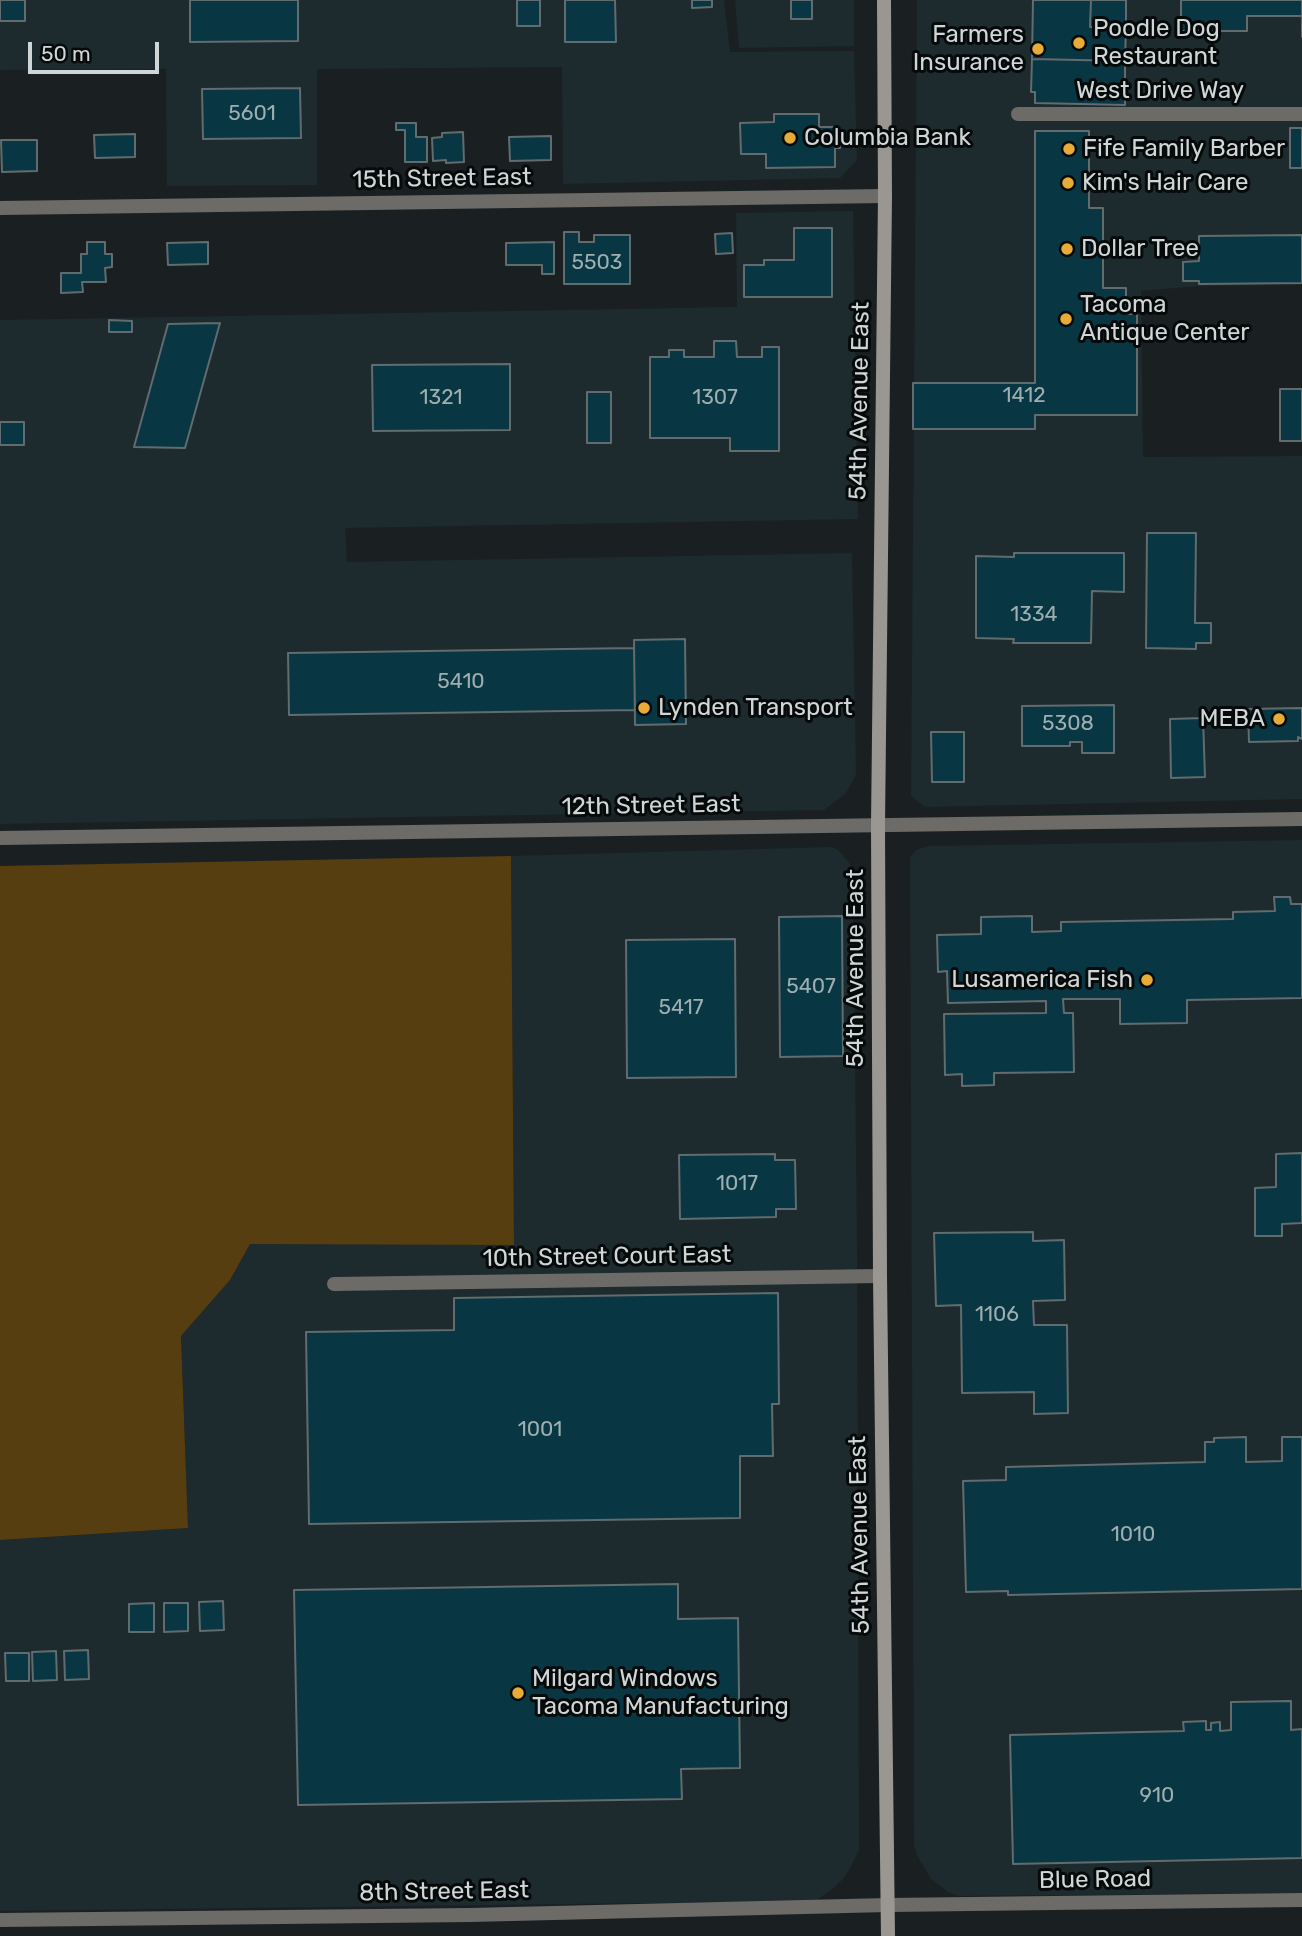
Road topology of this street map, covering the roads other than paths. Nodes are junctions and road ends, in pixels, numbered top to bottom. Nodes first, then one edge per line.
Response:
1 (884, 0) edge
2 (1018, 114) dead end
3 (1302, 114) edge
4 (885, 196) junction
5 (0, 208) edge
6 (1302, 820) edge
7 (878, 825) junction
8 (0, 838) edge
9 (880, 1276) junction
10 (334, 1284) dead end
11 (1302, 1900) edge
12 (888, 1905) junction
13 (0, 1920) edge
14 (888, 1936) edge

1 - 4 main road, 54th Avenue East
2 - 3 street, West Drive Way
4 - 5 street, 15th Street East
4 - 7 main road, 54th Avenue East
6 - 7 street, 12th Street East
7 - 8 street, 12th Street East
7 - 9 main road, 54th Avenue East
9 - 10 street, 10th Street Court East
9 - 12 main road, 54th Avenue East
11 - 12 street, Blue Road
12 - 13 street, 8th Street East
12 - 14 main road, 54th Avenue East

